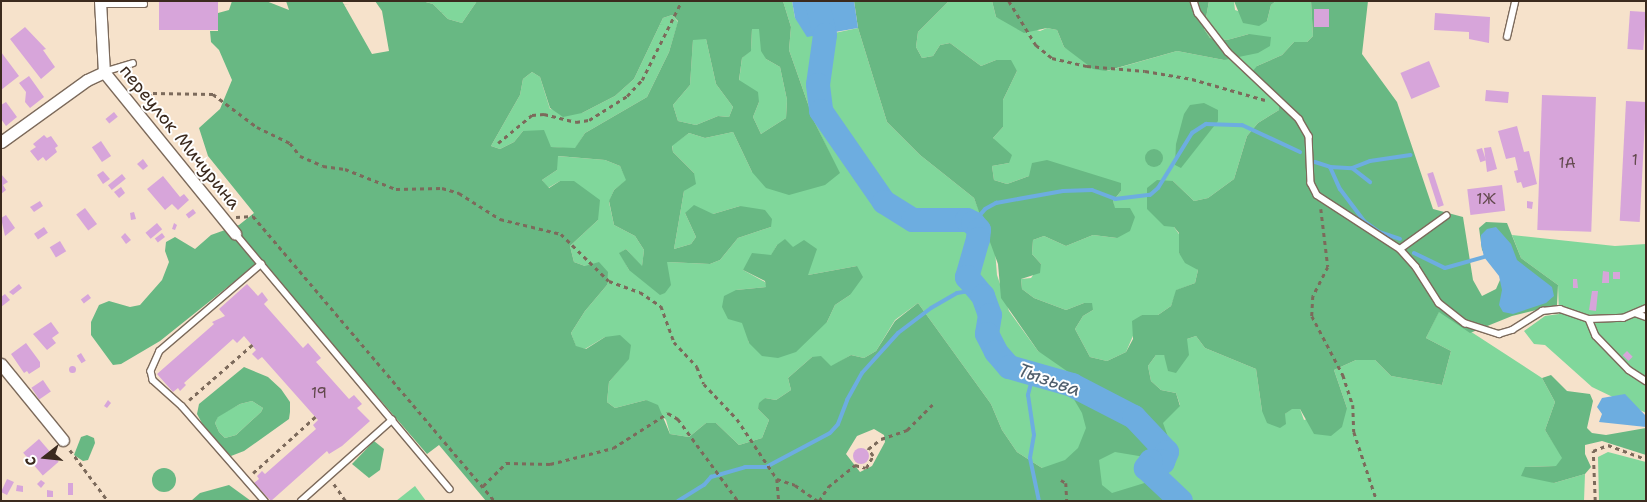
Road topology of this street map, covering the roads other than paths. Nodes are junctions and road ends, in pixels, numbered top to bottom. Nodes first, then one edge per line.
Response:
1 (1194, 1) edge
2 (1515, 1) edge
3 (100, 3) edge
4 (144, 4) dead end
5 (1507, 37) dead end
6 (133, 63) dead end
7 (104, 72) junction
8 (1, 142) edge
9 (1446, 216) dead end
10 (235, 233) joint
11 (1400, 249) junction
12 (262, 264) junction
13 (1646, 308) edge
14 (1636, 313) junction
15 (1646, 317) edge
16 (1589, 319) junction
17 (1, 364) edge
18 (1646, 381) edge
19 (392, 420) junction
20 (63, 440) road end
21 (450, 489) dead end
22 (265, 501) edge
23 (301, 501) edge

1 - 11 lane
2 - 5 lane
3 - 4 lane
3 - 7 street, переулок Мичурина
6 - 7 lane
7 - 8 street
7 - 10 street, переулок Мичурина
9 - 11 lane
10 - 12 lane
11 - 16 lane
12 - 19 lane
12 - 22 lane
13 - 14 lane
14 - 15 lane
14 - 16 lane
16 - 18 lane
17 - 20 street
19 - 21 lane
19 - 23 lane

